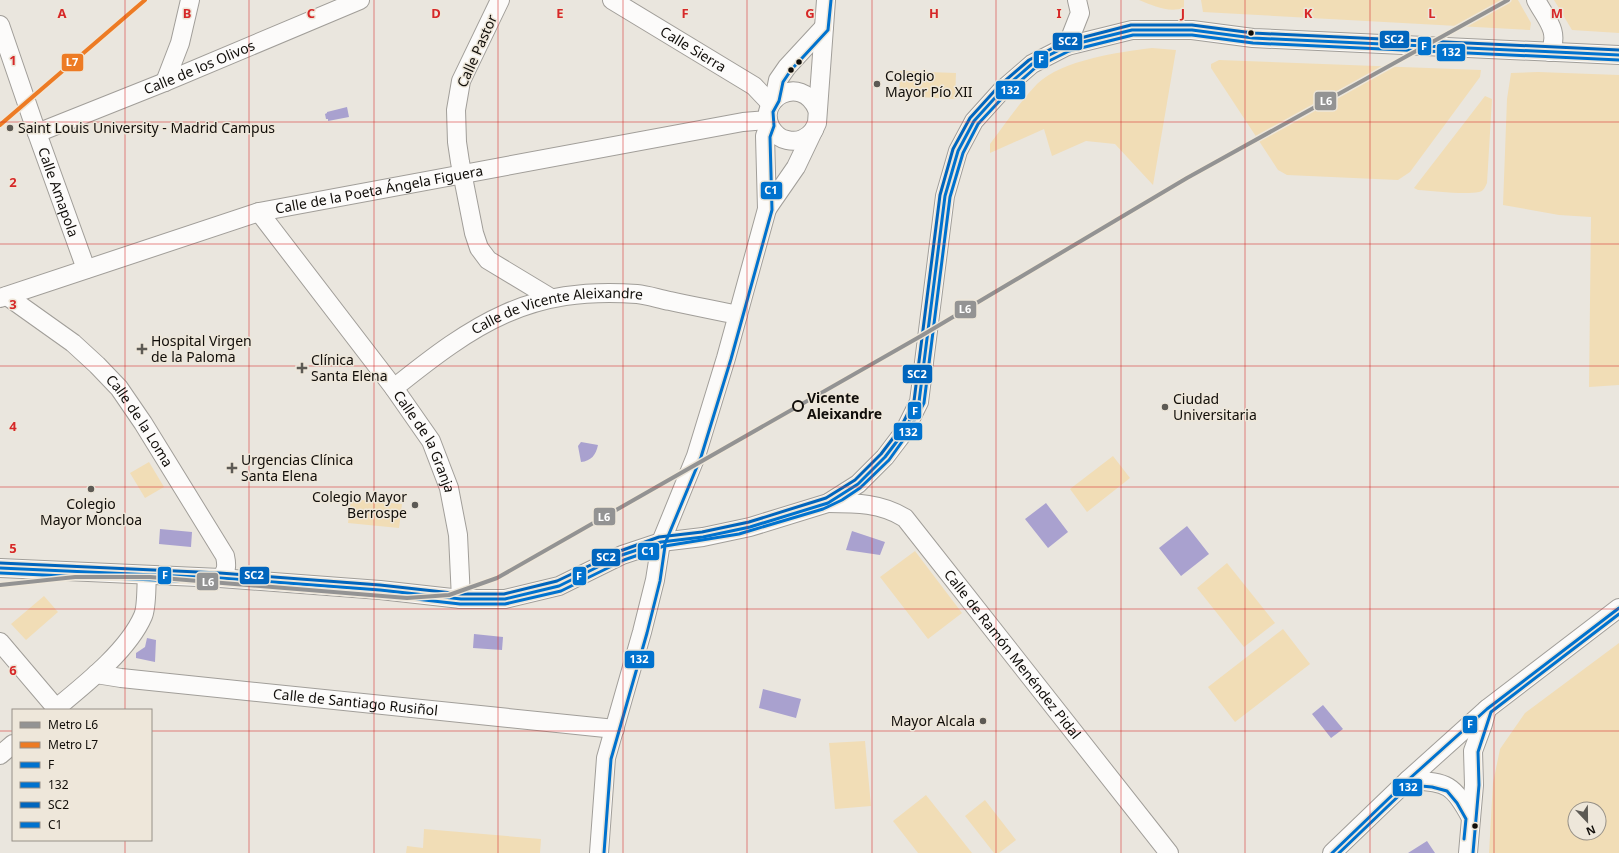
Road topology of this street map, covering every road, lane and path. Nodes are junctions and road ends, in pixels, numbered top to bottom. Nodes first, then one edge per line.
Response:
1 (190, 0) edge
2 (360, 0) edge
3 (500, 0) edge
4 (612, 0) edge
5 (826, 0) edge
6 (1077, 0) edge
7 (1536, 0) edge
8 (0, 24) edge
9 (824, 27) junction
10 (1067, 46) junction
11 (1550, 52) junction
12 (1619, 55) edge
13 (164, 82) junction
14 (817, 109) junction
15 (771, 112) junction
16 (814, 130) junction
17 (36, 133) junction
18 (463, 174) junction
19 (767, 209) junction
20 (258, 212) junction
21 (86, 269) junction
22 (4, 297) edge
23 (551, 298) junction
24 (738, 315) junction
25 (394, 388) junction
26 (828, 503) junction
27 (661, 542) junction
28 (0, 568) edge
29 (147, 576) junction
30 (220, 578) junction
31 (461, 599) junction
32 (1619, 608) edge
33 (0, 642) edge
34 (96, 674) junction
35 (55, 709) edge
36 (1487, 709) junction
37 (615, 729) junction
38 (12, 745) edge
39 (0, 755) edge
40 (1408, 780) junction
41 (1471, 818) junction
42 (599, 853) edge
43 (1169, 853) edge
44 (1332, 853) edge
45 (1468, 853) edge

1 - 13 street
2 - 13 street, Calle de los Olivos
3 - 18 street, Calle Pastor
4 - 15 street, Calle Sierra
5 - 9 street
6 - 10 street
7 - 11 street
8 - 17 street, Calle Amapola
9 - 14 street
9 - 15 street
10 - 11 street
10 - 26 street
11 - 12 street
13 - 17 street, Calle de los Olivos
14 - 15 street
14 - 16 street
15 - 16 street
15 - 18 street, Calle de la Poeta Ángela Figuera
15 - 19 street
16 - 19 street
17 - 21 street, Calle Amapola
18 - 20 street, Calle de la Poeta Ángela Figuera
18 - 23 street, Calle Pastor
19 - 24 street
20 - 21 street, Calle de la Poeta Ángela Figuera
20 - 25 street, Calle de la Granja
21 - 22 street, Calle de la Poeta Ángela Figuera
22 - 30 street, Calle de la Loma
23 - 24 street, Calle de Vicente Aleixandre
23 - 25 street, Calle de Vicente Aleixandre
24 - 27 street
25 - 31 street, Calle de la Granja
26 - 27 street
26 - 43 street, Calle de Ramón Menéndez Pidal
27 - 31 street
27 - 37 street
28 - 29 street
29 - 30 street
29 - 34 street
30 - 31 street
32 - 36 street
33 - 35 street
34 - 35 street
34 - 37 street, Calle de Santiago Rusiñol
36 - 40 street
36 - 41 street
37 - 42 street
38 - 39 street
40 - 41 street
40 - 44 street
41 - 45 street

